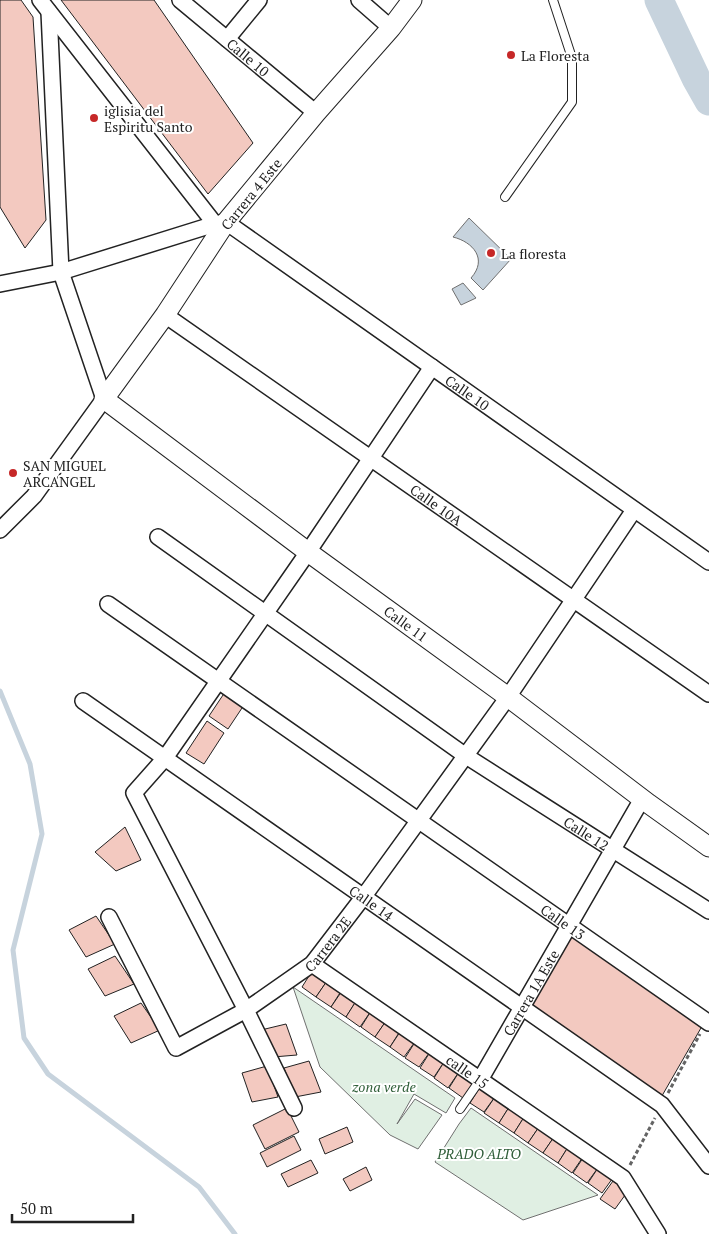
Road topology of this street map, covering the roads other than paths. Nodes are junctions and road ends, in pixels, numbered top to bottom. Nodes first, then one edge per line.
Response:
1 (180, 0) edge
2 (259, 0) edge
3 (359, 0) edge
4 (412, 0) edge
5 (553, 0) edge
6 (45, 6) edge
7 (391, 28) junction
8 (227, 39) junction
9 (316, 113) junction
10 (505, 197) dead end
11 (220, 223) junction
12 (61, 272) junction
13 (0, 284) edge
14 (165, 315) junction
15 (432, 367) junction
16 (104, 399) junction
17 (371, 459) junction
18 (634, 510) junction
19 (0, 530) edge
20 (158, 537) dead end
21 (308, 552) junction
22 (709, 562) edge
23 (574, 600) junction
24 (108, 604) dead end
25 (266, 613) junction
26 (219, 681) junction
27 (709, 694) edge
28 (508, 697) junction
29 (83, 701) dead end
30 (466, 756) junction
31 (166, 758) junction
32 (642, 799) junction
33 (419, 820) junction
34 (709, 846) edge
35 (613, 850) junction
36 (364, 896) junction
37 (709, 911) edge
38 (109, 917) dead end
39 (570, 925) junction
40 (312, 964) junction
41 (522, 1007) junction
42 (246, 1010) junction
43 (709, 1021) edge
44 (480, 1080) junction
45 (294, 1108) dead end
46 (460, 1109) dead end
47 (709, 1166) edge
48 (658, 1234) edge

1 - 8 street, Calle 10
2 - 8 street
3 - 7 street
4 - 7 street, Carrera 4 Este
5 - 10 lane
6 - 11 street, Calle 10
6 - 12 street
7 - 9 street, Carrera 4 Este
8 - 9 street, Calle 10
9 - 11 street, Carrera 4 Este
11 - 12 street
11 - 14 street, Carrera 4 Este
11 - 15 street, Calle 10
12 - 13 street
12 - 16 street
14 - 16 street, Carrera 4 Este
14 - 17 street, Calle 10A
15 - 17 street
15 - 18 street, Calle 10
16 - 19 street
16 - 21 street, Calle 11
17 - 21 street
17 - 23 street, Calle 10A
18 - 22 street, Calle 10
18 - 23 street, Carrera 2E
20 - 25 street, Calle 12
21 - 25 street
21 - 28 street, Calle 11
23 - 27 street, Calle 10A
23 - 28 street, Carrera 2E
24 - 26 street, Calle 13
25 - 26 street
25 - 30 street, Calle 12
26 - 31 street
26 - 33 street, Calle 13
28 - 30 street, Carrera 2E
28 - 32 street, Calle 11
29 - 31 street, Calle 14
30 - 33 street, Carrera 2E
30 - 35 street, Calle 12
31 - 36 street, Calle 14
31 - 42 street
32 - 34 street, Calle 11
32 - 35 street, Carrera 1A Este
33 - 36 street, Carrera 2E
33 - 39 street, Calle 13
35 - 37 street, Calle 12
35 - 39 street, Carrera 1A Este
36 - 40 street, Carrera 2E
36 - 41 street, Calle 14
38 - 42 street, Carrera 2E
39 - 41 street, Carrera 1A Este
39 - 43 street, Calle 13
40 - 42 street, Carrera 2E
40 - 44 street, calle 15
41 - 44 street, Carrera 1A Este
41 - 47 street, Calle 14
42 - 45 street
44 - 46 lane
44 - 48 street, calle 15

